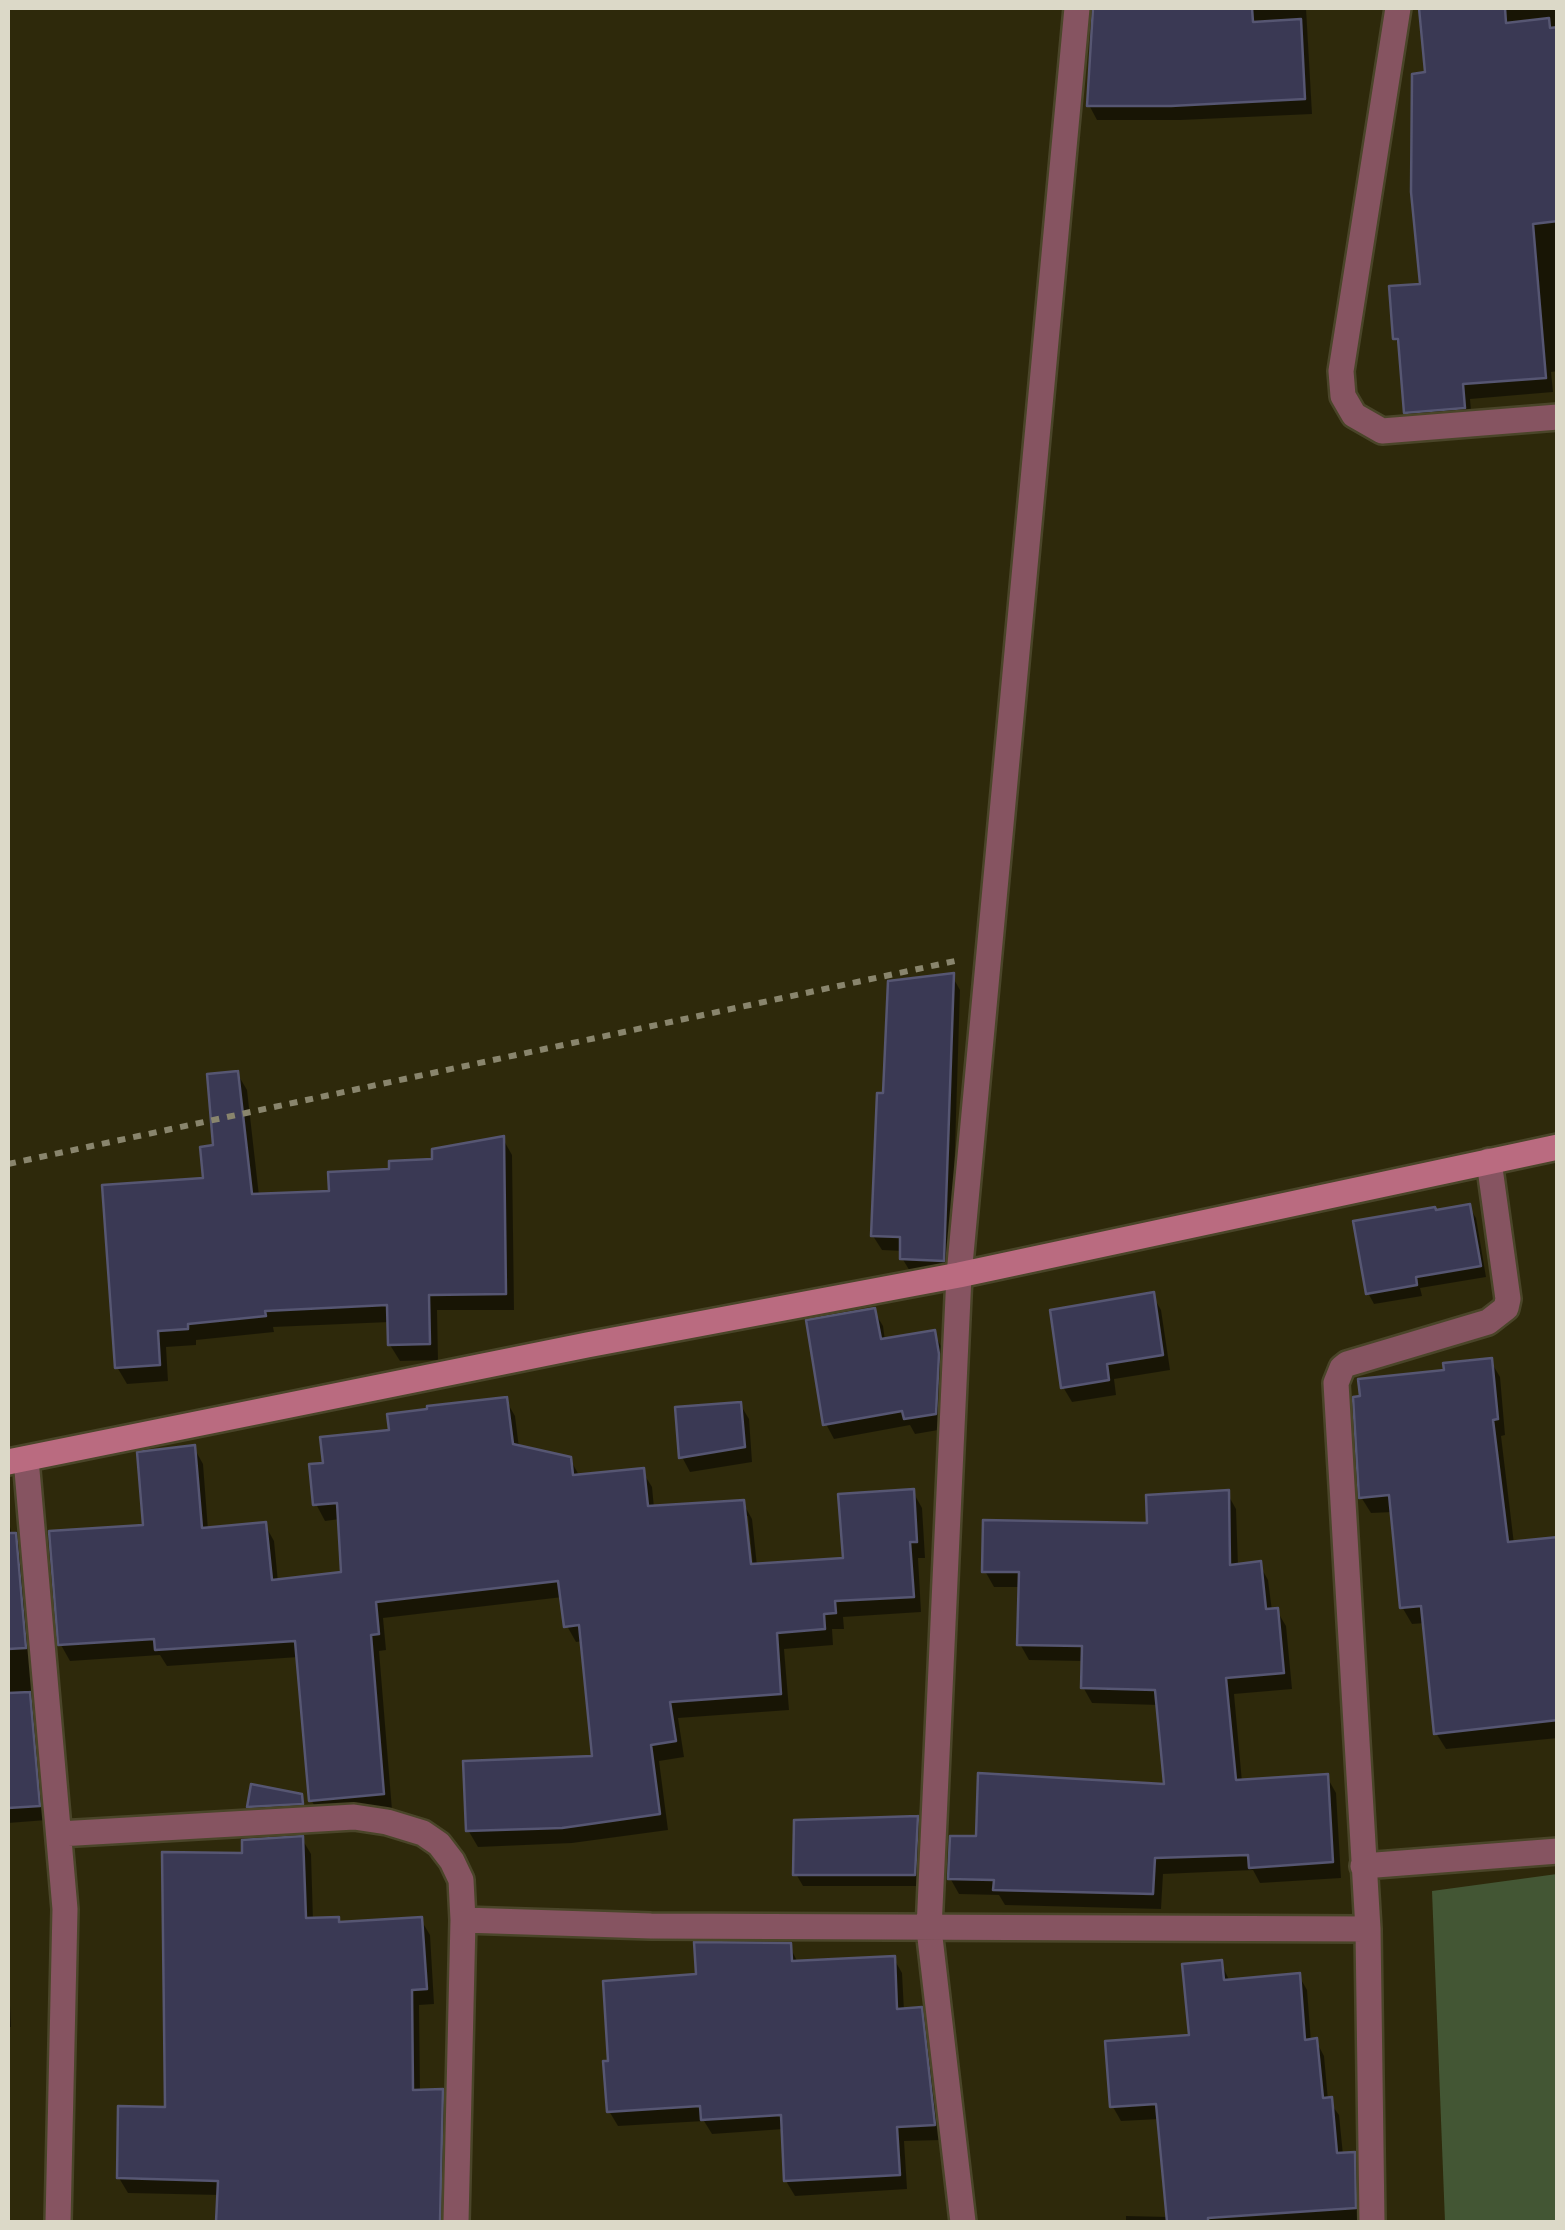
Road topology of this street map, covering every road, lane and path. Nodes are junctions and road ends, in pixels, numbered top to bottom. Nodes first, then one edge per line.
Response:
1 (1078, 8) edge
2 (1398, 8) edge
3 (1558, 417) edge
4 (990, 954) junction
5 (1558, 1147) edge
6 (1488, 1161) junction
7 (8, 1164) edge
8 (959, 1275) junction
9 (17, 1461) edge
10 (59, 1834) junction
11 (1558, 1850) edge
12 (1363, 1866) junction
13 (463, 1920) junction
14 (930, 1928) junction
15 (1368, 1929) junction
16 (58, 2222) edge
17 (456, 2222) edge
18 (963, 2222) edge
19 (1372, 2222) edge

1 - 4 street
2 - 3 street
4 - 7 path
4 - 8 street
5 - 6 street
6 - 8 street
6 - 12 street
8 - 9 street
8 - 14 street
9 - 10 street
10 - 13 street
10 - 16 street
11 - 12 street
12 - 15 street
13 - 14 street
13 - 17 street
14 - 15 street
14 - 18 street
15 - 19 street

